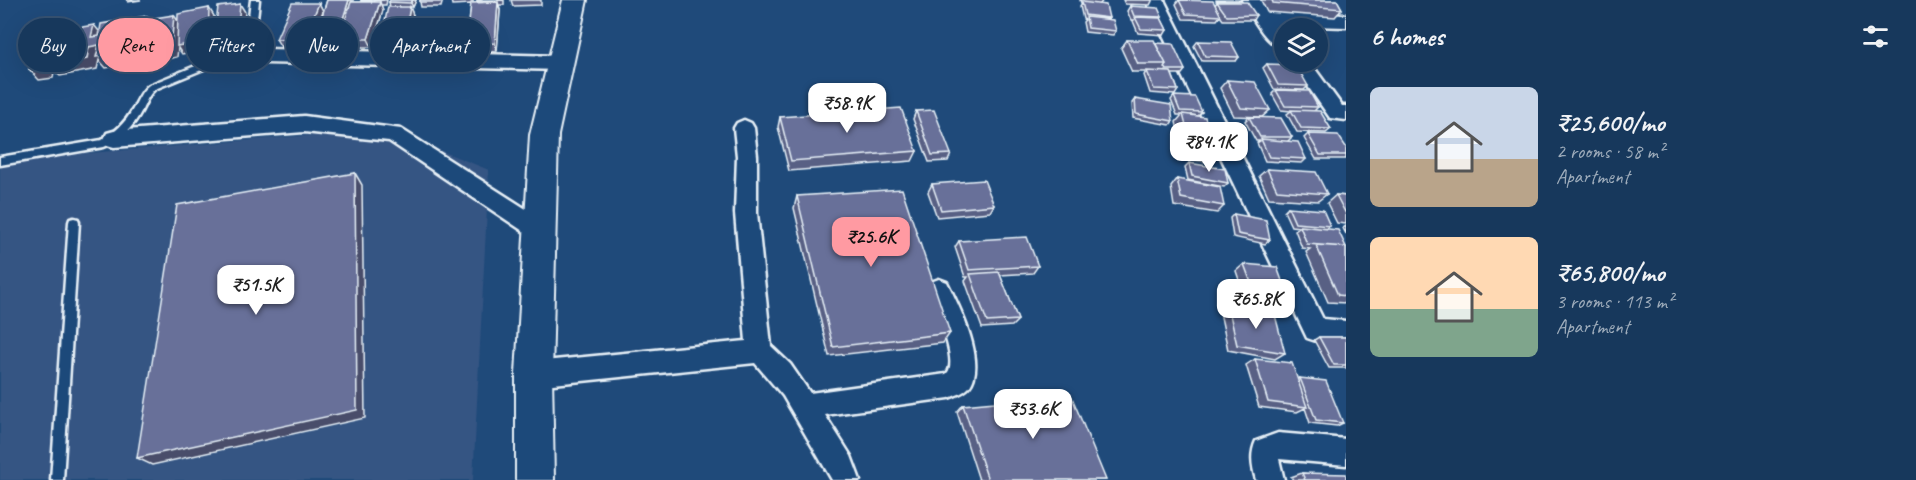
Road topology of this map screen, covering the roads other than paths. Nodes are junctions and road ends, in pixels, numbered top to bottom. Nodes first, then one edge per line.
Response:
1 (255, 0) edge
2 (575, 0) edge
3 (1155, 0) edge
4 (1251, 0) edge
5 (1335, 0) edge
6 (1346, 15) edge
7 (1262, 18) junction
8 (1346, 21) edge
9 (1274, 32) edge
10 (274, 56) edge
11 (560, 63) junction
12 (1307, 72) edge
13 (1346, 114) edge
14 (744, 128) dead end
15 (114, 139) junction
16 (0, 160) edge
17 (74, 222) dead end
18 (540, 230) junction
19 (939, 289) dead end
20 (1346, 332) edge
21 (759, 351) junction
22 (534, 374) junction
23 (802, 406) junction
24 (1346, 452) edge
25 (57, 480) edge
26 (535, 480) edge
27 (846, 480) edge
28 (1270, 480) edge

1 - 15 lane
2 - 11 main road
3 - 20 street
4 - 7 street
5 - 6 street
7 - 8 street
7 - 9 street
10 - 11 street
11 - 18 main road
12 - 13 street
14 - 21 street
15 - 16 lane
15 - 18 street
17 - 25 lane
18 - 22 main road
19 - 23 street
21 - 22 street
21 - 23 street
22 - 26 main road
23 - 27 street
24 - 28 street

